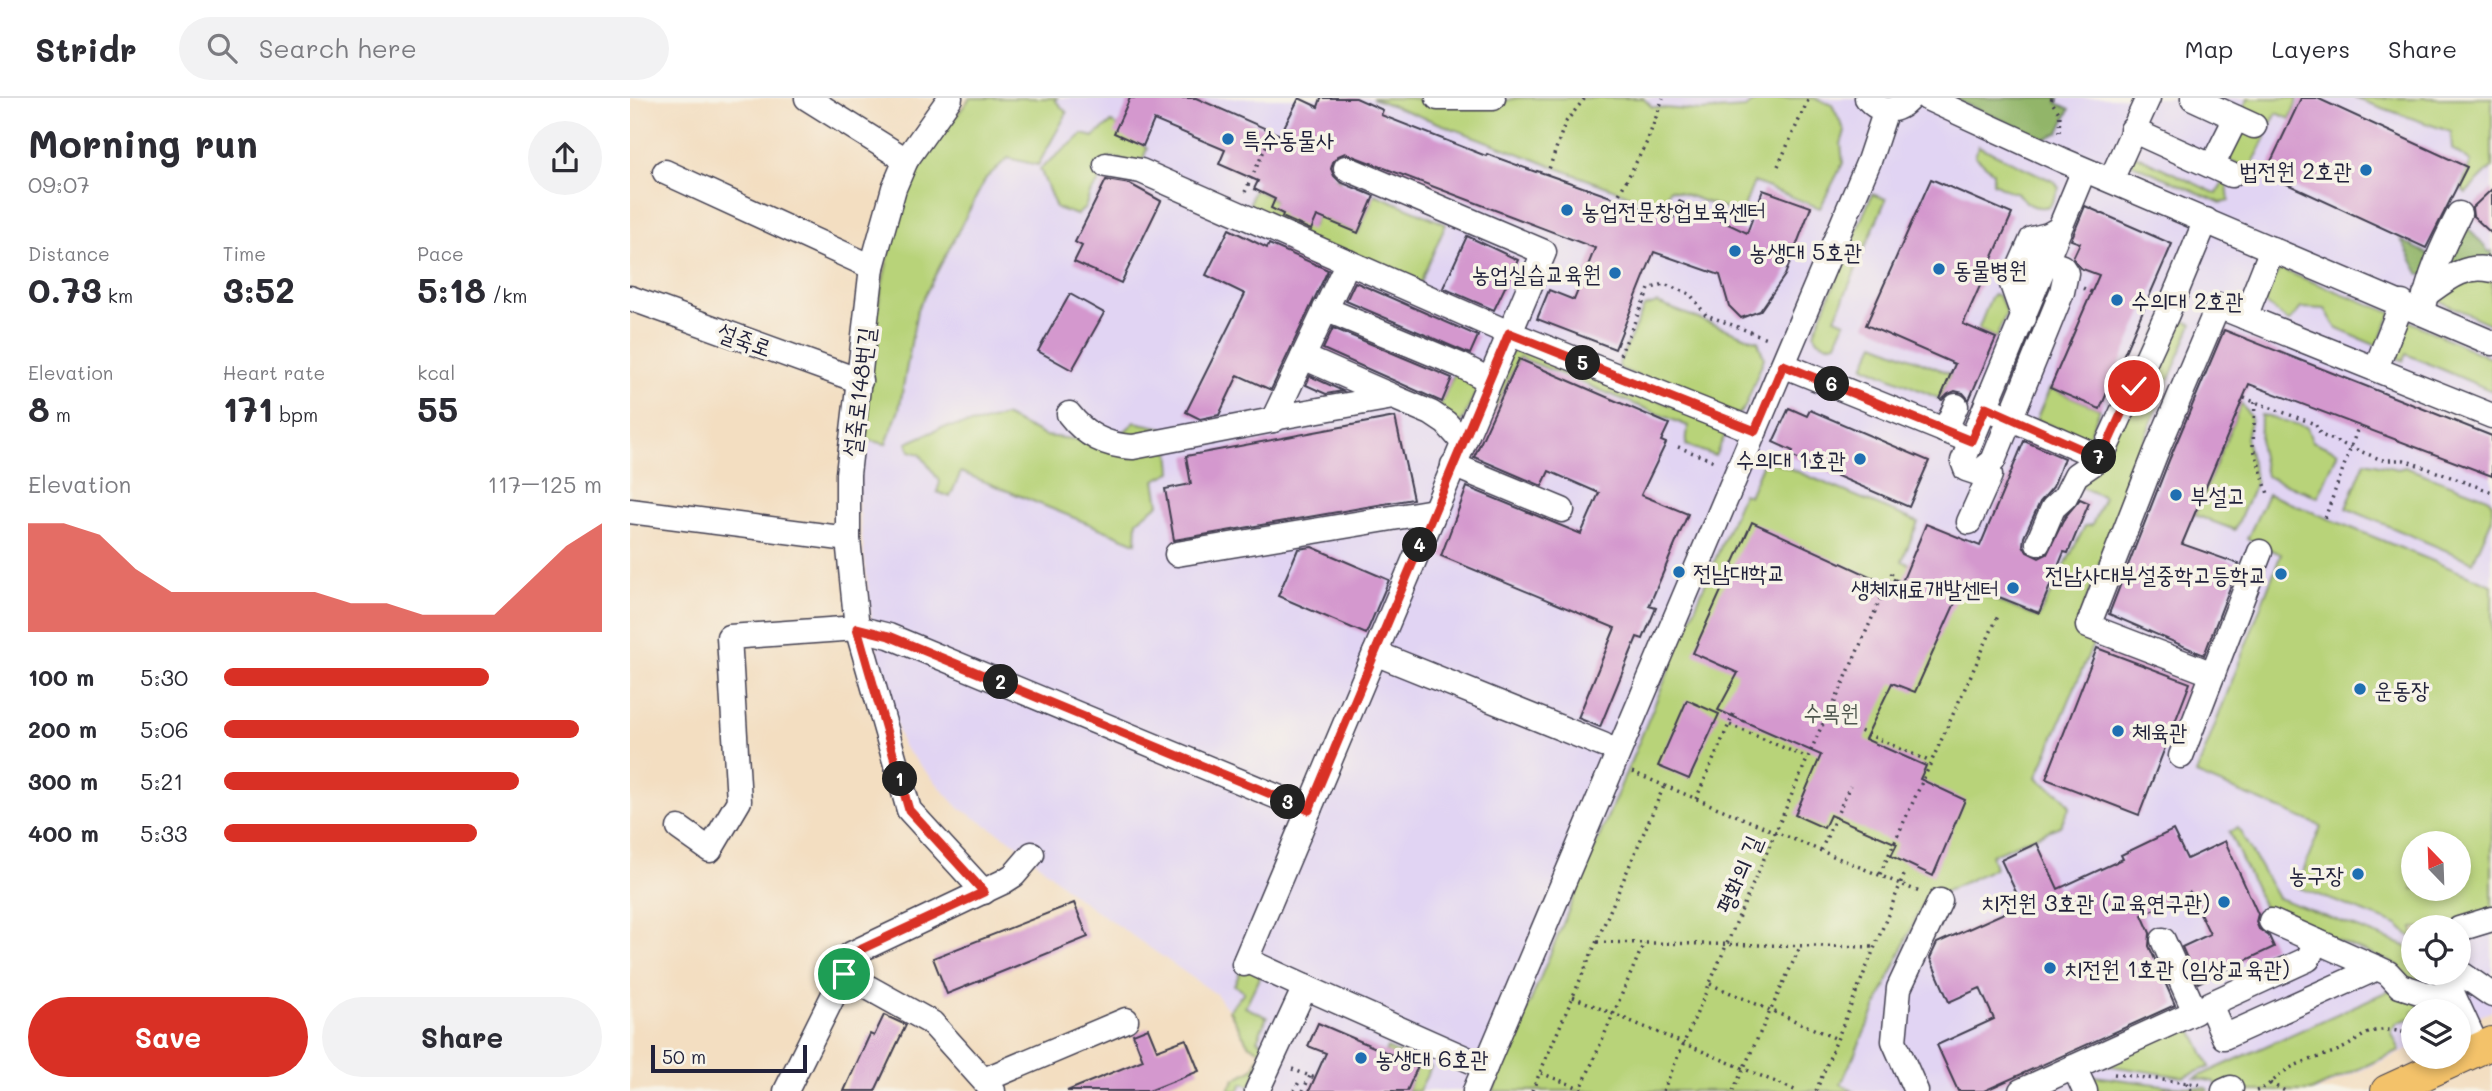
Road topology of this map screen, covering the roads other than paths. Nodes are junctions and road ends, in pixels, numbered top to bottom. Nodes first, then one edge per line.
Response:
1 (807, 98) edge
2 (950, 98) edge
3 (1438, 98) edge
4 (1493, 98) edge
5 (1910, 98) edge
6 (1927, 98) edge
7 (2148, 98) edge
8 (2193, 98) edge
9 (1877, 104) edge
10 (2132, 130) junction
11 (906, 160) junction
12 (1106, 166) dead end
13 (1346, 168) dead end
14 (2084, 170) junction
15 (665, 172) dead end
16 (2111, 180) junction
17 (2459, 214) dead end
18 (2206, 220) junction
19 (2059, 229) junction
20 (2272, 249) junction
21 (2046, 261) junction
22 (1348, 262) junction
23 (872, 267) junction
24 (2492, 270) edge
25 (630, 298) edge
26 (2416, 303) junction
27 (1325, 309) junction
28 (2024, 317) junction
29 (2245, 317) junction
30 (1509, 333) junction
31 (2492, 343) edge
32 (1787, 356) junction
33 (1303, 357) junction
34 (2376, 368) junction
35 (1489, 380) junction
36 (860, 381) junction
37 (1394, 397) junction
38 (1956, 407) dead end
39 (1986, 407) junction
40 (1069, 414) dead end
41 (2492, 415) edge
42 (2011, 418) junction
43 (1273, 420) junction
44 (1755, 431) junction
45 (1945, 431) junction
46 (1971, 441) junction
47 (1463, 442) junction
48 (2101, 458) junction
49 (1453, 465) junction
50 (1988, 466) junction
51 (1562, 510) dead end
52 (630, 511) edge
53 (1434, 512) junction
54 (1969, 522) dead end
55 (848, 539) junction
56 (2038, 543) dead end
57 (2260, 552) dead end
58 (1177, 554) dead end
59 (857, 628) junction
60 (1375, 653) junction
61 (2213, 674) junction
62 (1608, 755) junction
63 (2181, 755) dead end
64 (1309, 810) junction
65 (679, 828) dead end
66 (1032, 854) dead end
67 (984, 892) junction
68 (1940, 901) road end
69 (2492, 919) edge
70 (2271, 921) dead end
71 (2471, 925) edge
72 (2163, 940) dead end
73 (2316, 942) junction
74 (2376, 968) junction
75 (844, 974) junction
76 (2445, 986) edge
77 (1305, 987) junction
78 (2492, 995) edge
79 (1126, 1020) dead end
80 (2485, 1046) edge
81 (1485, 1067) junction
82 (2078, 1076) edge
83 (2405, 1081) edge
84 (989, 1088) edge
85 (786, 1091) edge
86 (1257, 1091) edge
87 (1475, 1091) edge
88 (1916, 1091) edge
89 (2021, 1091) edge

1 - 11 street
2 - 11 street, 설죽로148번길
3 - 4 street
5 - 9 street
6 - 14 street
7 - 10 street
8 - 10 street
9 - 32 street
10 - 16 street
11 - 23 street, 설죽로148번길
12 - 22 street
13 - 30 street
14 - 16 street
14 - 19 street
15 - 23 street
16 - 18 street
17 - 26 street
18 - 20 street
18 - 48 street
19 - 21 street
19 - 28 street
20 - 26 street
20 - 29 street
21 - 28 street
21 - 42 street
22 - 27 street
22 - 30 street
23 - 36 street, 설죽로148번길
24 - 26 street
25 - 36 street, 설죽로
26 - 31 street
26 - 34 street
27 - 33 street
27 - 35 street
28 - 39 street
29 - 34 street
29 - 61 street
30 - 35 street
30 - 44 street
32 - 44 street
32 - 45 street
33 - 37 street
33 - 43 street
34 - 41 street
35 - 47 street
36 - 55 street, 설죽로148번길
37 - 43 street
37 - 47 street
38 - 45 street
39 - 42 street
39 - 46 street
40 - 43 street
42 - 48 street
42 - 50 street
44 - 62 street
45 - 46 street
46 - 50 street
47 - 49 street
48 - 56 street
49 - 51 street
49 - 53 street
50 - 54 street
52 - 55 street
53 - 58 street
53 - 60 street
55 - 59 street, 설죽로148번길
57 - 61 street
59 - 64 street
59 - 65 street
59 - 67 street, 설죽로148번길
60 - 62 street
60 - 64 street
61 - 63 street
62 - 81 street
64 - 77 street
66 - 67 street
67 - 75 street
68 - 88 street
69 - 71 street
70 - 73 street
72 - 82 street
73 - 74 street
73 - 74 street
74 - 76 street
75 - 84 street
75 - 85 street
76 - 78 street
76 - 80 street
77 - 81 street
77 - 86 street
79 - 84 street
80 - 83 main road
81 - 87 street
82 - 89 street

